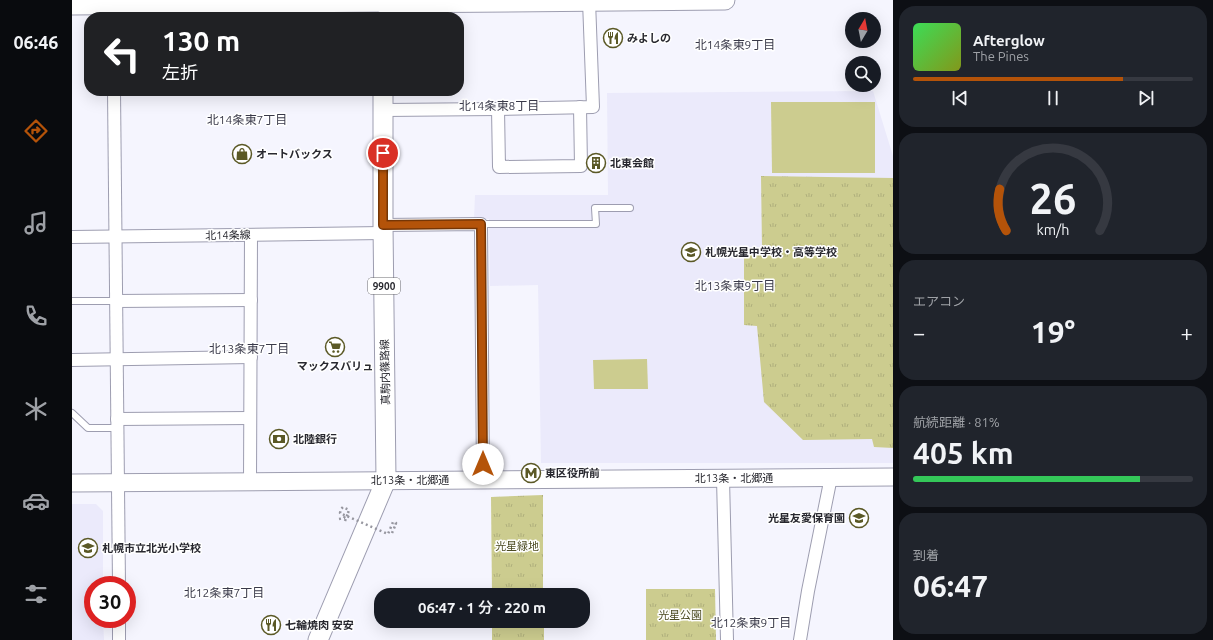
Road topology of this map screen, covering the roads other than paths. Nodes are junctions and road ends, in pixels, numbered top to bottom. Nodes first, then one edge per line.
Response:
1 (724, 0) edge
2 (589, 1) junction
3 (72, 6) edge
4 (384, 7) edge
5 (113, 8) edge
6 (114, 96) edge
7 (383, 96) edge
8 (580, 107) junction
9 (498, 109) junction
10 (383, 110) junction
11 (630, 208) dead end
12 (481, 224) junction
13 (383, 229) junction
14 (251, 235) junction
15 (72, 236) edge
16 (116, 237) junction
17 (116, 300) junction
18 (251, 300) junction
19 (72, 301) edge
20 (251, 357) junction
21 (72, 360) edge
22 (116, 360) junction
23 (72, 413) edge
24 (250, 418) junction
25 (117, 424) junction
26 (893, 477) edge
27 (831, 478) junction
28 (723, 479) junction
29 (386, 480) junction
30 (483, 480) junction
31 (250, 482) junction
32 (72, 483) edge
33 (118, 483) junction
34 (118, 576) edge
35 (119, 628) edge
36 (119, 640) edge
37 (318, 640) edge
38 (727, 640) edge
39 (800, 640) edge

1 - 2 main road
2 - 4 main road
2 - 8 street
3 - 5 street
4 - 5 street
6 - 16 street
7 - 10 main road, 真駒内篠路線 / 9900
8 - 9 street
8 - 9 street
9 - 10 street
10 - 13 main road, 真駒内篠路線 / 9900
11 - 12 lane
12 - 13 street, 北14条線
12 - 30 street
13 - 14 street, 北14条線
13 - 29 main road, 真駒内篠路線 / 9900
14 - 16 street, 北14条線
14 - 18 street
15 - 16 street, 北14条線
16 - 17 street
17 - 18 street
17 - 19 lane
17 - 22 street
18 - 20 street
20 - 22 street
20 - 24 street
21 - 22 street
22 - 25 street
23 - 25 lane
24 - 25 street
24 - 31 street
25 - 33 street
26 - 27 street, 北13条・北郷通
27 - 28 street, 北13条・北郷通
27 - 39 street
28 - 30 street, 北13条・北郷通
28 - 38 street
29 - 30 street, 北13条・北郷通
29 - 31 street, 北13条・北郷通
29 - 37 main road, 真駒内篠路線 / 9900
31 - 33 street, 北13条・北郷通
32 - 33 street, 北13条・北郷通
33 - 34 street
35 - 36 street

